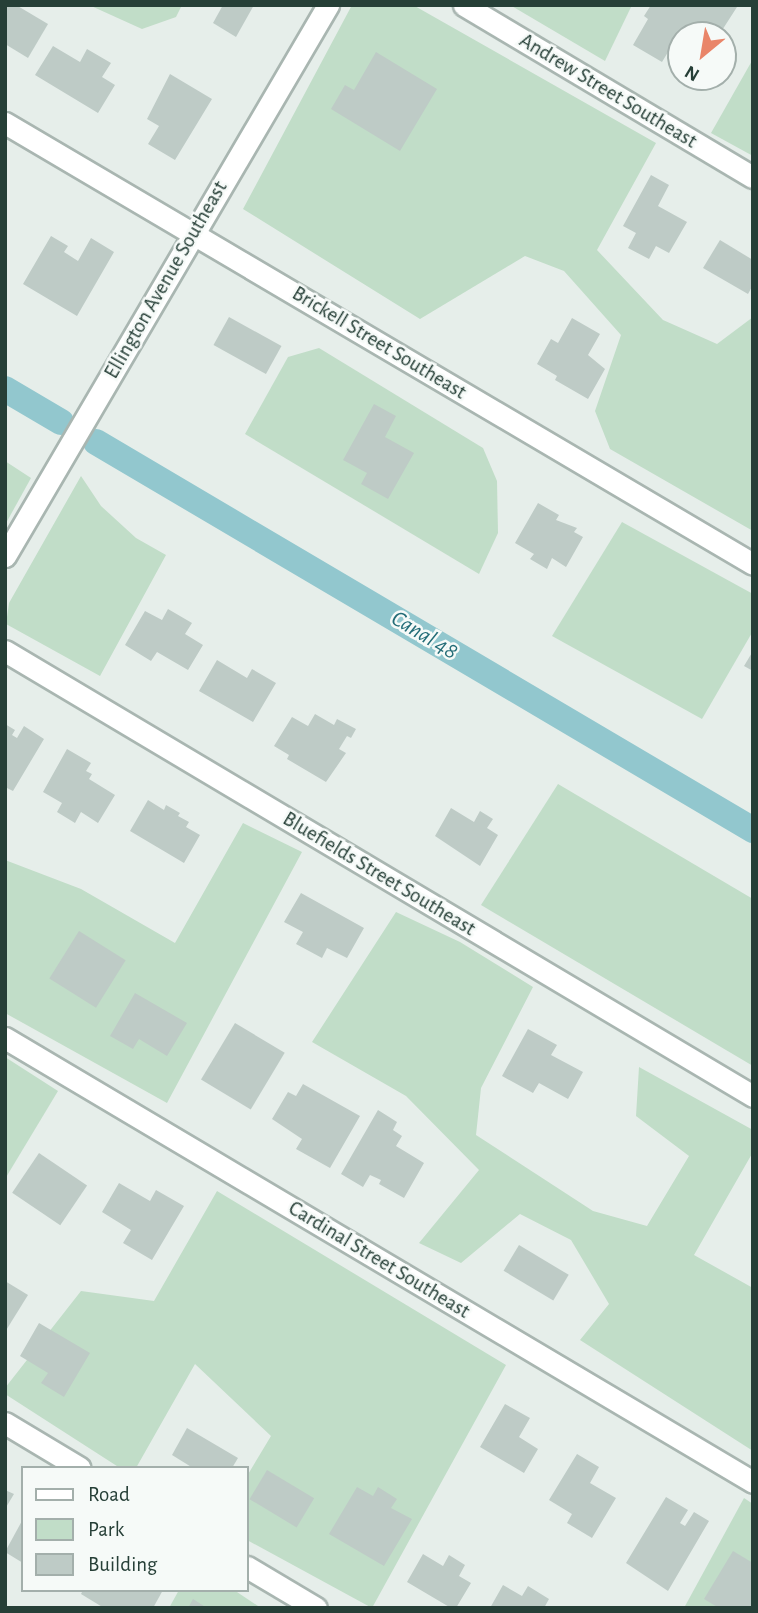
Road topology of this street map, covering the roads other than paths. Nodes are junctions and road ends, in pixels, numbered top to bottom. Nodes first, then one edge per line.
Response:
1 (328, 5) edge
2 (464, 5) edge
3 (5, 123) edge
4 (753, 177) edge
5 (193, 233) junction
6 (5, 556) edge
7 (753, 564) edge
8 (5, 651) edge
9 (5, 1038) edge
10 (753, 1096) edge
11 (5, 1423) edge
12 (77, 1466) edge
13 (753, 1482) edge
14 (248, 1568) edge
15 (316, 1608) edge

1 - 5 street, Ellington Avenue Southeast
2 - 4 street, Andrew Street Southeast
3 - 5 street, Brickell Street Southeast
5 - 6 street, Ellington Avenue Southeast
5 - 7 street, Brickell Street Southeast
8 - 10 street, Bluefields Street Southeast
9 - 13 street, Cardinal Street Southeast
11 - 12 street
14 - 15 street

